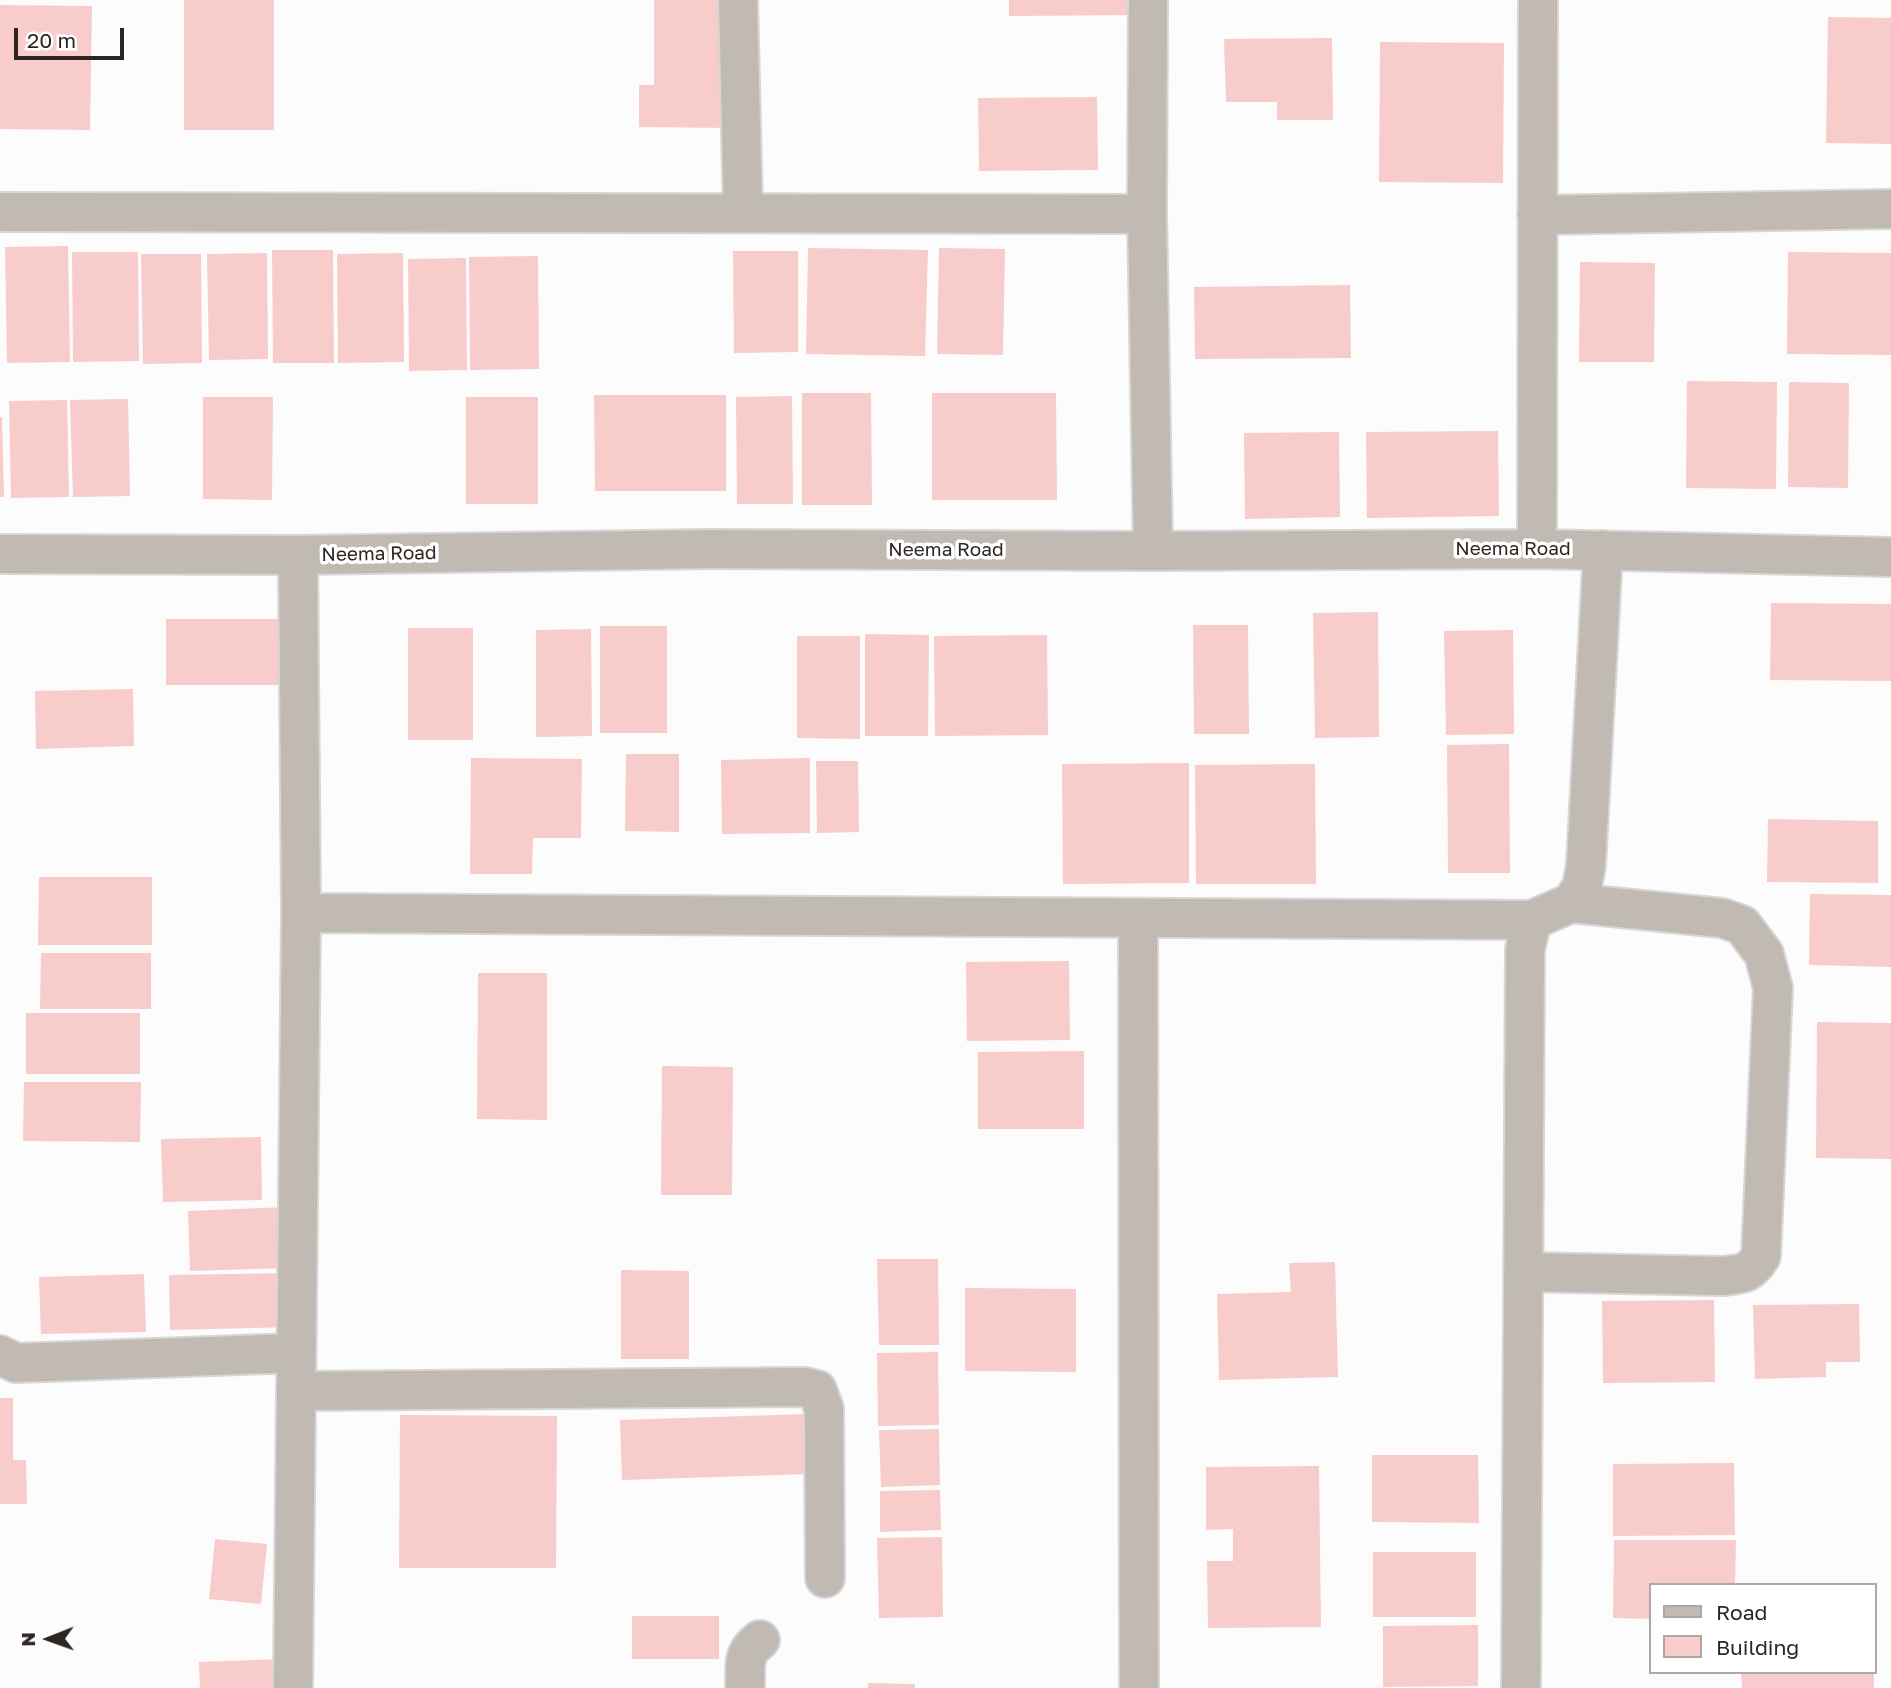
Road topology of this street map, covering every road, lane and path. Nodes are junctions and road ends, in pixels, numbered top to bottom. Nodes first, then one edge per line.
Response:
1 (738, 0) edge
2 (1148, 0) edge
3 (1538, 0) edge
4 (1891, 209) edge
5 (0, 212) edge
6 (743, 212) junction
7 (1147, 214) junction
8 (1537, 215) junction
9 (1537, 549) junction
10 (1603, 550) junction
11 (1153, 551) junction
12 (0, 554) edge
13 (298, 555) junction
14 (1891, 557) edge
15 (1571, 903) junction
16 (301, 913) junction
17 (1138, 918) junction
18 (1532, 920) junction
19 (1523, 1272) junction
20 (296, 1353) junction
21 (0, 1354) edge
22 (296, 1391) junction
23 (825, 1577) dead end
24 (760, 1640) dead end
25 (293, 1688) edge
26 (746, 1688) edge
27 (1139, 1688) edge
28 (1521, 1688) edge

1 - 6 street
2 - 7 street
3 - 8 street
4 - 8 street
5 - 6 street
6 - 7 street
7 - 11 street
8 - 9 street
9 - 10 street, Neema Road
9 - 11 street, Neema Road
10 - 14 street, Neema Road
10 - 15 street
11 - 13 street, Neema Road
12 - 13 street, Neema Road
13 - 16 street
15 - 18 street
15 - 19 street
16 - 17 street
16 - 20 street
17 - 18 street
17 - 27 street
18 - 19 street
19 - 28 street
20 - 21 street
20 - 22 street
22 - 23 street
22 - 25 street
24 - 26 street

